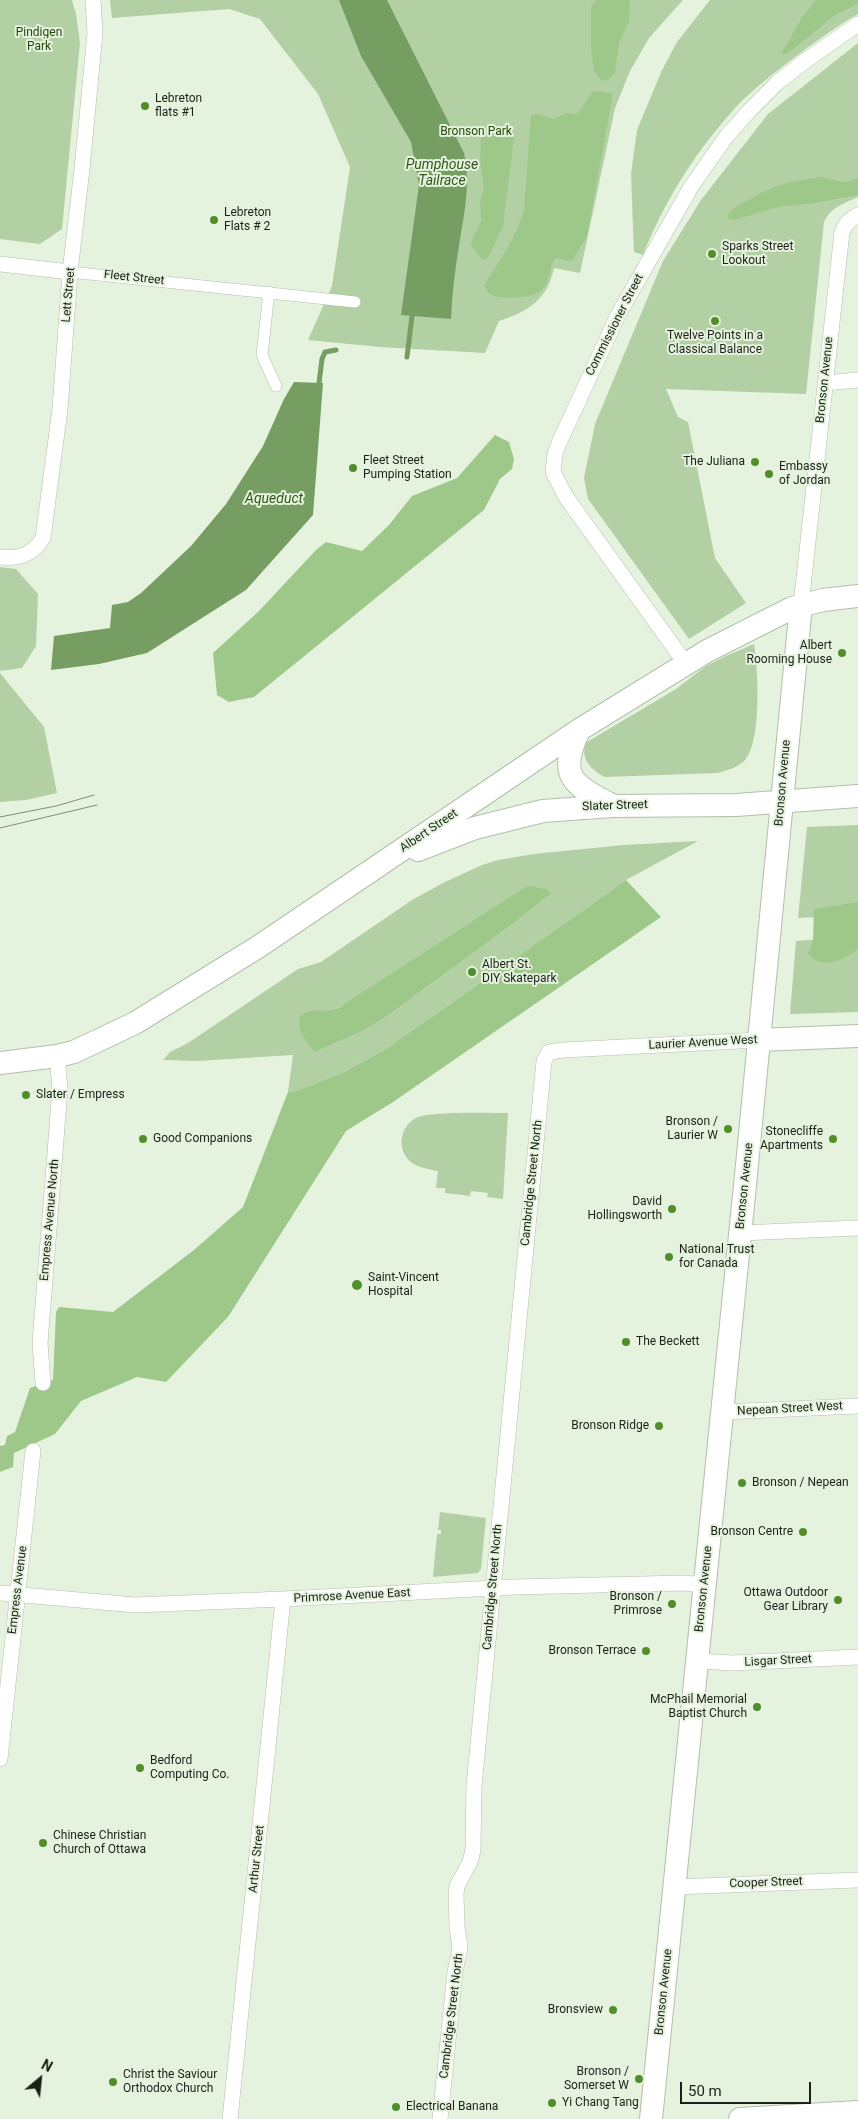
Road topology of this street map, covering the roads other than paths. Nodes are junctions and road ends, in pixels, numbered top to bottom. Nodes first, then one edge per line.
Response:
1 (93, 0) edge
2 (858, 24) edge
3 (852, 219) edge
4 (0, 264) edge
5 (70, 272) junction
6 (268, 292) junction
7 (355, 302) dead end
8 (858, 380) edge
9 (825, 383) junction
10 (276, 386) dead end
11 (0, 557) edge
12 (858, 596) edge
13 (800, 605) junction
14 (686, 664) junction
15 (579, 730) junction
16 (858, 796) edge
17 (781, 801) junction
18 (612, 806) junction
19 (380, 865) junction
20 (858, 1036) edge
21 (759, 1040) junction
22 (549, 1052) joint
23 (57, 1056) junction
24 (0, 1063) edge
25 (858, 1228) edge
26 (740, 1233) junction
27 (43, 1383) dead end
28 (858, 1406) edge
29 (722, 1412) junction
30 (33, 1451) dead end
31 (704, 1585) junction
32 (493, 1588) junction
33 (0, 1593) edge
34 (18, 1595) junction
35 (283, 1600) junction
36 (858, 1657) edge
37 (697, 1661) junction
38 (0, 1759) edge
39 (858, 1880) edge
40 (674, 1887) junction
41 (858, 2112) edge
42 (230, 2119) edge
43 (440, 2119) edge
44 (651, 2119) edge
45 (740, 2119) edge

1 - 5 street, Lett Street
2 - 14 street, Commissioner Street
3 - 9 street, Bronson Avenue
4 - 5 street, Fleet Street
5 - 6 street, Fleet Street
5 - 11 street, Lett Street
6 - 7 street, Fleet Street
6 - 10 street
8 - 9 street
9 - 13 street, Bronson Avenue
12 - 13 main road, Albert Street
13 - 14 main road, Albert Street
13 - 17 main road, Bronson Avenue
14 - 15 main road, Albert Street
15 - 18 main road
15 - 19 main road, Albert Street
16 - 17 main road, Slater Street
17 - 18 main road, Slater Street
17 - 21 main road, Bronson Avenue
18 - 19 main road, Slater Street
19 - 23 main road, Albert Street
20 - 21 main road, Laurier Avenue West
21 - 22 street, Laurier Avenue West
21 - 26 main road, Bronson Avenue
22 - 32 street, Cambridge Street North
23 - 24 main road, Albert Street
23 - 27 street, Empress Avenue North
25 - 26 street
26 - 29 main road, Bronson Avenue
28 - 29 street, Nepean Street West
29 - 31 main road, Bronson Avenue
30 - 34 street, Empress Avenue
31 - 32 street, Primrose Avenue East
31 - 37 main road, Bronson Avenue
32 - 35 street, Primrose Avenue East
32 - 43 street, Cambridge Street North
33 - 34 street, Primrose Avenue East
34 - 35 street, Primrose Avenue East
34 - 38 street, Empress Avenue
35 - 42 street, Arthur Street
36 - 37 street, Lisgar Street
37 - 40 main road, Bronson Avenue
39 - 40 street, Cooper Street
40 - 44 main road, Bronson Avenue
41 - 45 main road

